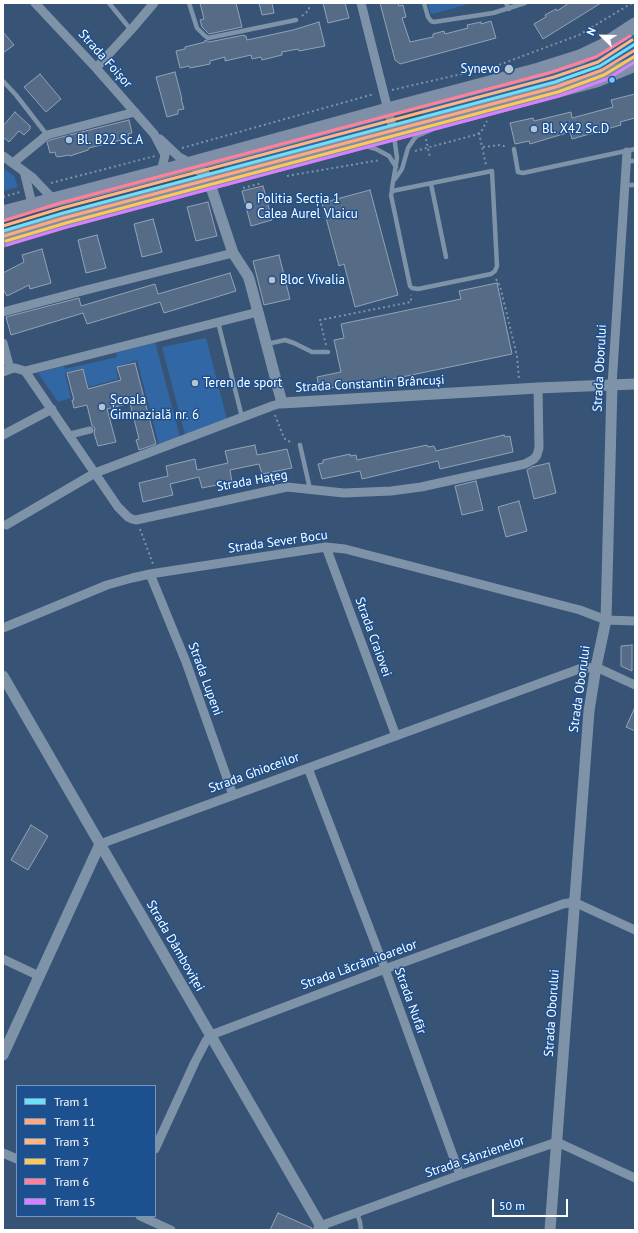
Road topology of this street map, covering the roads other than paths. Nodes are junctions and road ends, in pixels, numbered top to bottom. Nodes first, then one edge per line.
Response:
1 (35, 3) edge
2 (109, 3) edge
3 (154, 3) edge
4 (189, 3) edge
5 (362, 3) edge
6 (424, 3) edge
7 (506, 3) edge
8 (525, 3) edge
9 (509, 9) junction
10 (296, 20) road end
11 (635, 25) edge
12 (131, 30) junction
13 (635, 64) edge
14 (96, 68) junction
15 (3, 81) edge
16 (388, 110) junction
17 (135, 112) junction
18 (438, 122) junction
19 (394, 134) junction
20 (47, 135) junction
21 (357, 144) junction
22 (514, 149) road end
23 (168, 152) junction
24 (3, 156) edge
25 (631, 156) edge
26 (13, 163) junction
27 (192, 164) junction
28 (396, 167) junction
29 (24, 171) junction
30 (161, 172) junction
31 (394, 180) junction
32 (210, 184) junction
33 (431, 184) junction
34 (625, 185) junction
35 (635, 185) edge
36 (392, 192) junction
37 (52, 199) junction
38 (32, 204) junction
39 (3, 212) edge
40 (3, 240) edge
41 (233, 253) junction
42 (446, 257) dead end
43 (3, 312) edge
44 (258, 312) junction
45 (218, 322) junction
46 (3, 343) edge
47 (266, 344) junction
48 (328, 352) road end
49 (7, 370) edge
50 (25, 371) junction
51 (635, 384) edge
52 (612, 385) junction
53 (538, 388) junction
54 (277, 405) junction
55 (52, 409) junction
56 (242, 417) junction
57 (90, 430) dead end
58 (3, 435) edge
59 (70, 435) junction
60 (300, 445) road end
61 (95, 473) junction
62 (310, 489) junction
63 (6, 525) dead end
64 (326, 547) junction
65 (153, 573) junction
66 (606, 620) junction
67 (635, 621) edge
68 (3, 628) edge
69 (596, 667) junction
70 (4, 681) edge
71 (635, 685) edge
72 (396, 736) junction
73 (308, 768) junction
74 (233, 795) junction
75 (100, 844) junction
76 (574, 902) junction
77 (635, 930) edge
78 (3, 959) edge
79 (385, 969) junction
80 (39, 976) junction
81 (211, 1034) junction
82 (3, 1055) edge
83 (557, 1142) junction
84 (156, 1147) edge
85 (3, 1153) edge
86 (16, 1159) edge
87 (460, 1175) junction
88 (635, 1178) edge
89 (356, 1213) junction
90 (142, 1217) edge
91 (320, 1229) edge
92 (171, 1230) edge
93 (361, 1230) edge
94 (550, 1230) edge

1 - 14 street, Strada Foișor
2 - 12 lane
3 - 12 street
4 - 10 lane
5 - 16 street
6 - 9 lane
7 - 9 lane
8 - 9 lane
11 - 16 main road
12 - 14 street
13 - 18 main road
14 - 17 street, Strada Foișor
15 - 20 lane
16 - 19 street
16 - 27 main road
17 - 20 street
17 - 23 street, Strada Foișor
18 - 19 main road
18 - 31 lane
19 - 21 main road
19 - 28 lane
20 - 26 street
21 - 28 lane
21 - 32 main road
22 - 25 lane
23 - 27 street, Strada Foișor
23 - 30 street
24 - 26 street
25 - 34 street, Strada Oborului
26 - 29 street
27 - 30 main road
27 - 32 street
28 - 31 lane
29 - 37 street
29 - 38 street
30 - 37 main road
31 - 36 lane
32 - 40 main road
32 - 41 street
33 - 36 lane
33 - 36 lane
33 - 42 lane
34 - 35 lane
34 - 52 street, Strada Oborului
37 - 38 main road
38 - 39 main road
41 - 43 street
41 - 44 street
44 - 45 street
44 - 47 street
45 - 50 street
45 - 56 lane
46 - 49 street
47 - 48 lane
47 - 54 street
49 - 50 street
50 - 55 street
51 - 52 street, Strada Constantin Brâncuși
52 - 53 street, Strada Constantin Brâncuși
52 - 66 street, Strada Oborului
53 - 54 street, Strada Constantin Brâncuși
53 - 62 street, Strada Hațeg
54 - 56 street, Strada Constantin Brâncuși
55 - 58 street
55 - 59 street
56 - 61 street, Strada Constantin Brâncuși
57 - 59 street
59 - 61 street
60 - 62 lane
61 - 62 street, Strada Hațeg
61 - 63 street, Strada Constantin Brâncuși
64 - 65 street, Strada Sever Bocu
64 - 66 street, Strada Sever Bocu
64 - 72 street, Strada Craiovei
65 - 68 street, Strada Sever Bocu
65 - 74 street, Strada Lupeni
66 - 67 street, Strada Sever Bocu
66 - 69 street, Strada Oborului
69 - 71 street
69 - 72 street, Strada Ghioceilor
69 - 76 street, Strada Oborului
70 - 75 street, Strada Dâmboviței
72 - 73 street, Strada Ghioceilor
73 - 74 street, Strada Ghioceilor
73 - 79 street, Strada Nufăr
74 - 75 street, Strada Ghioceilor
75 - 80 street
75 - 81 street, Strada Dâmboviței
76 - 77 street
76 - 79 street, Strada Lăcrămioarelor
76 - 83 street, Strada Oborului
78 - 80 street
79 - 81 street, Strada Lăcrămioarelor
79 - 87 street, Strada Nufăr
80 - 82 street
81 - 84 street
81 - 91 street, Strada Dâmboviței
83 - 87 street, Strada Sânzienelor
83 - 88 street
83 - 94 street, Strada Oborului
85 - 86 street
87 - 89 street, Strada Sânzienelor
89 - 91 street, Strada Sânzienelor
89 - 93 lane
90 - 92 street

